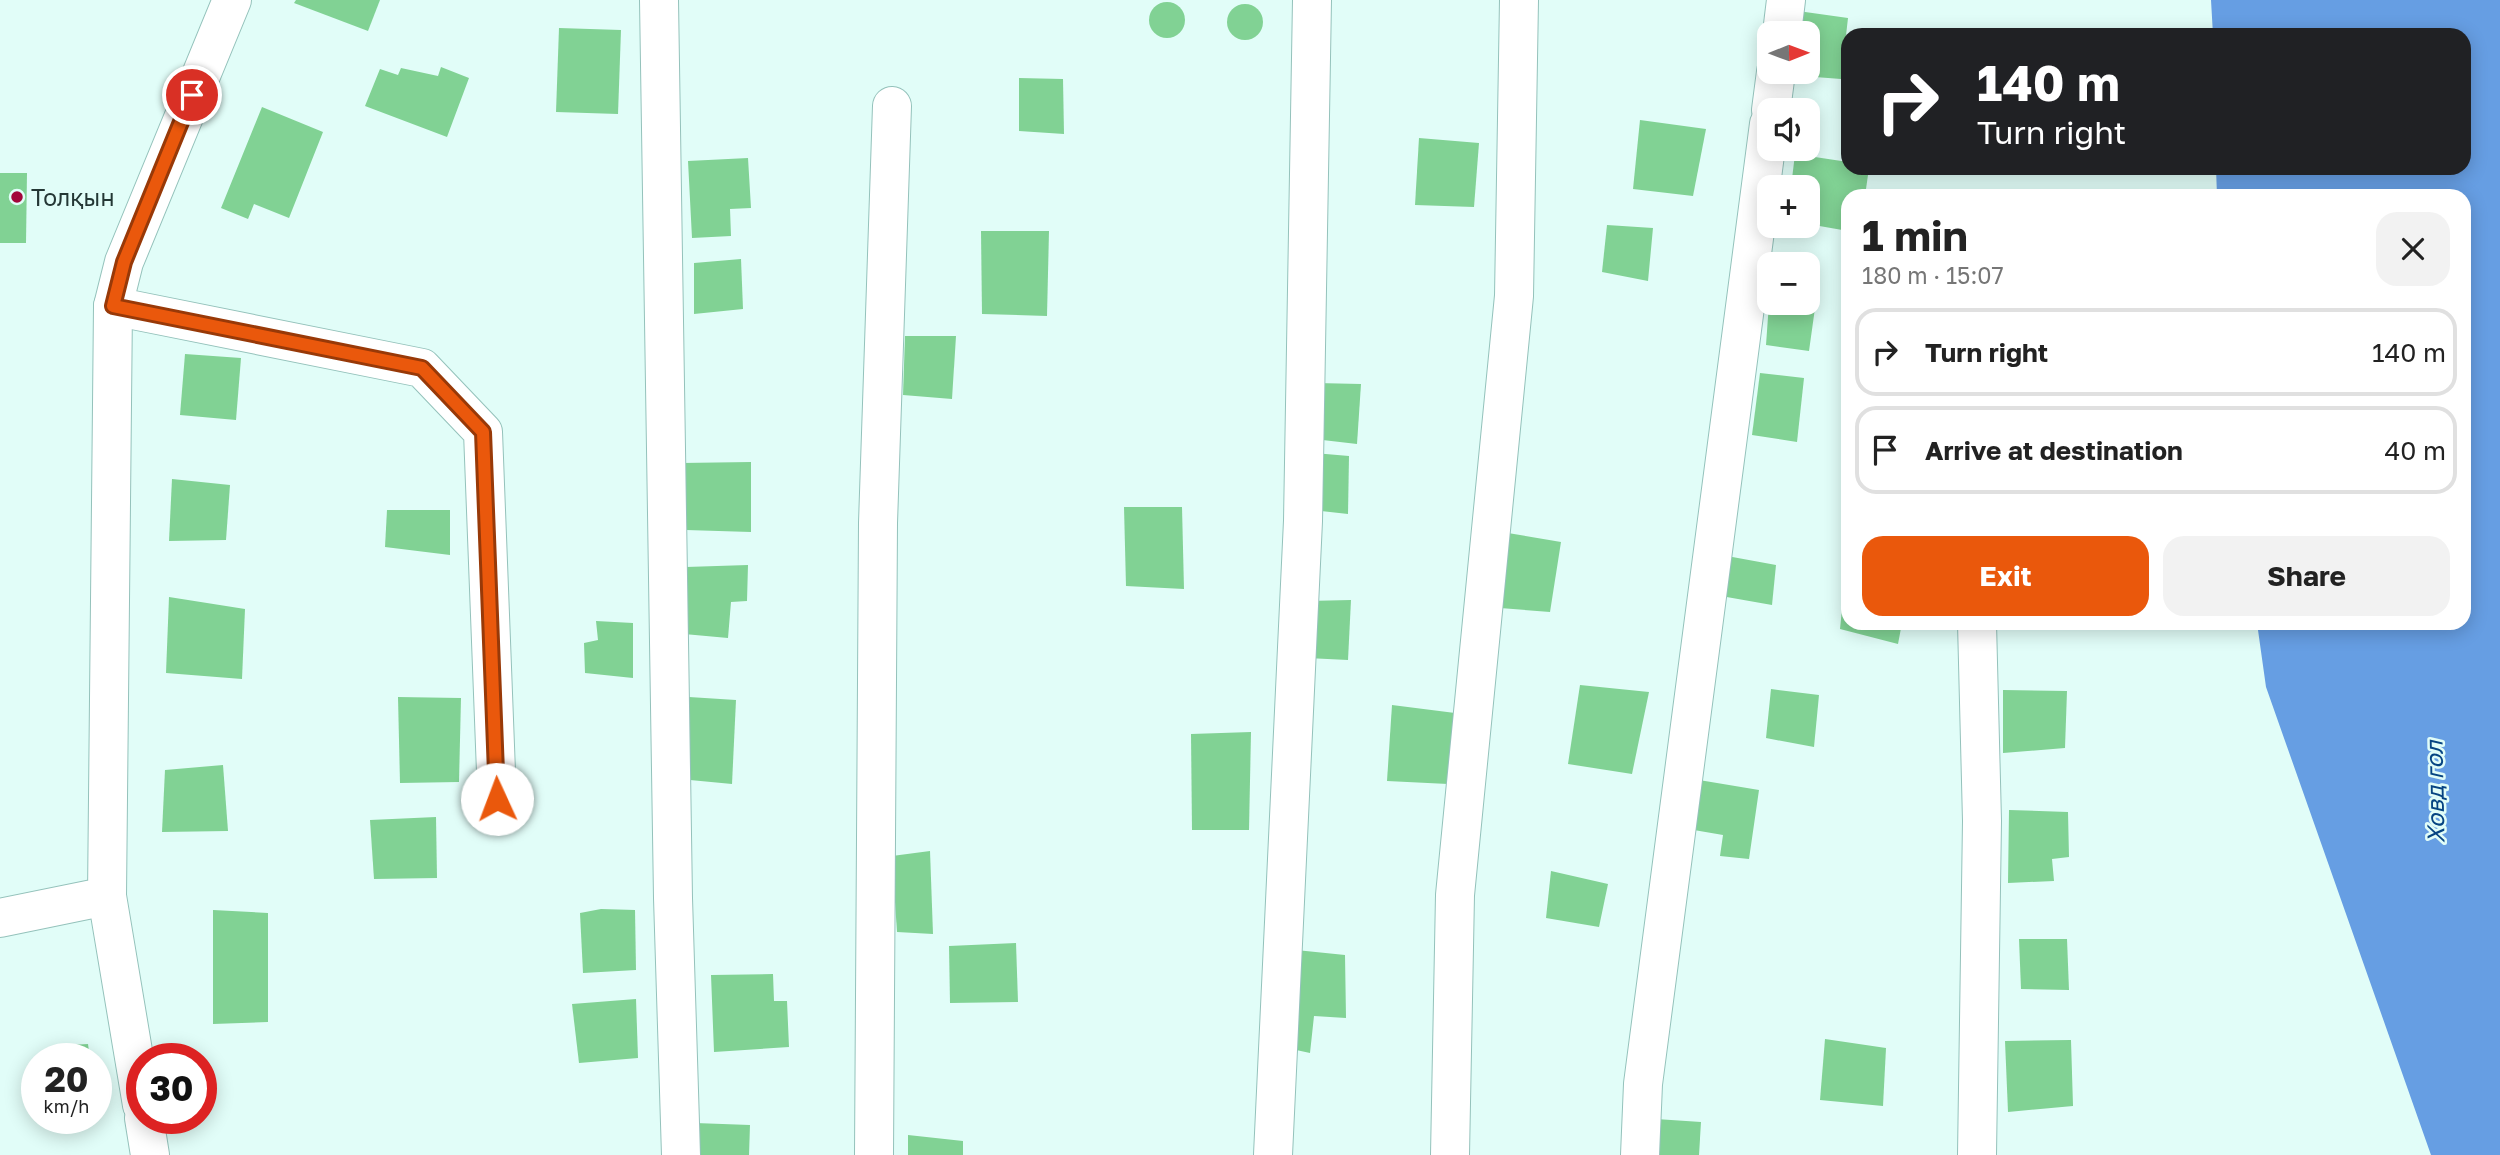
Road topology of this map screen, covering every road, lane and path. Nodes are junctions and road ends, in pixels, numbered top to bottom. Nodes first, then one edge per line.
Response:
1 (232, 0) edge
2 (659, 0) edge
3 (1312, 0) edge
4 (1519, 0) edge
5 (1786, 0) edge
6 (1783, 21) edge
7 (892, 106) dead end
8 (1764, 161) edge
9 (113, 306) junction
10 (1977, 630) edge
11 (497, 799) dead end
12 (107, 896) junction
13 (0, 918) edge
14 (132, 1043) edge
15 (147, 1134) edge
16 (150, 1155) edge
17 (681, 1155) edge
18 (874, 1155) edge
19 (1273, 1155) edge
20 (1450, 1155) edge
21 (1640, 1155) edge
22 (1977, 1155) edge

1 - 9 street
2 - 17 street
3 - 19 street
4 - 20 street
5 - 6 street
7 - 18 street
8 - 21 street
9 - 11 street
9 - 12 street
10 - 22 street
12 - 13 street
12 - 14 street
15 - 16 street

